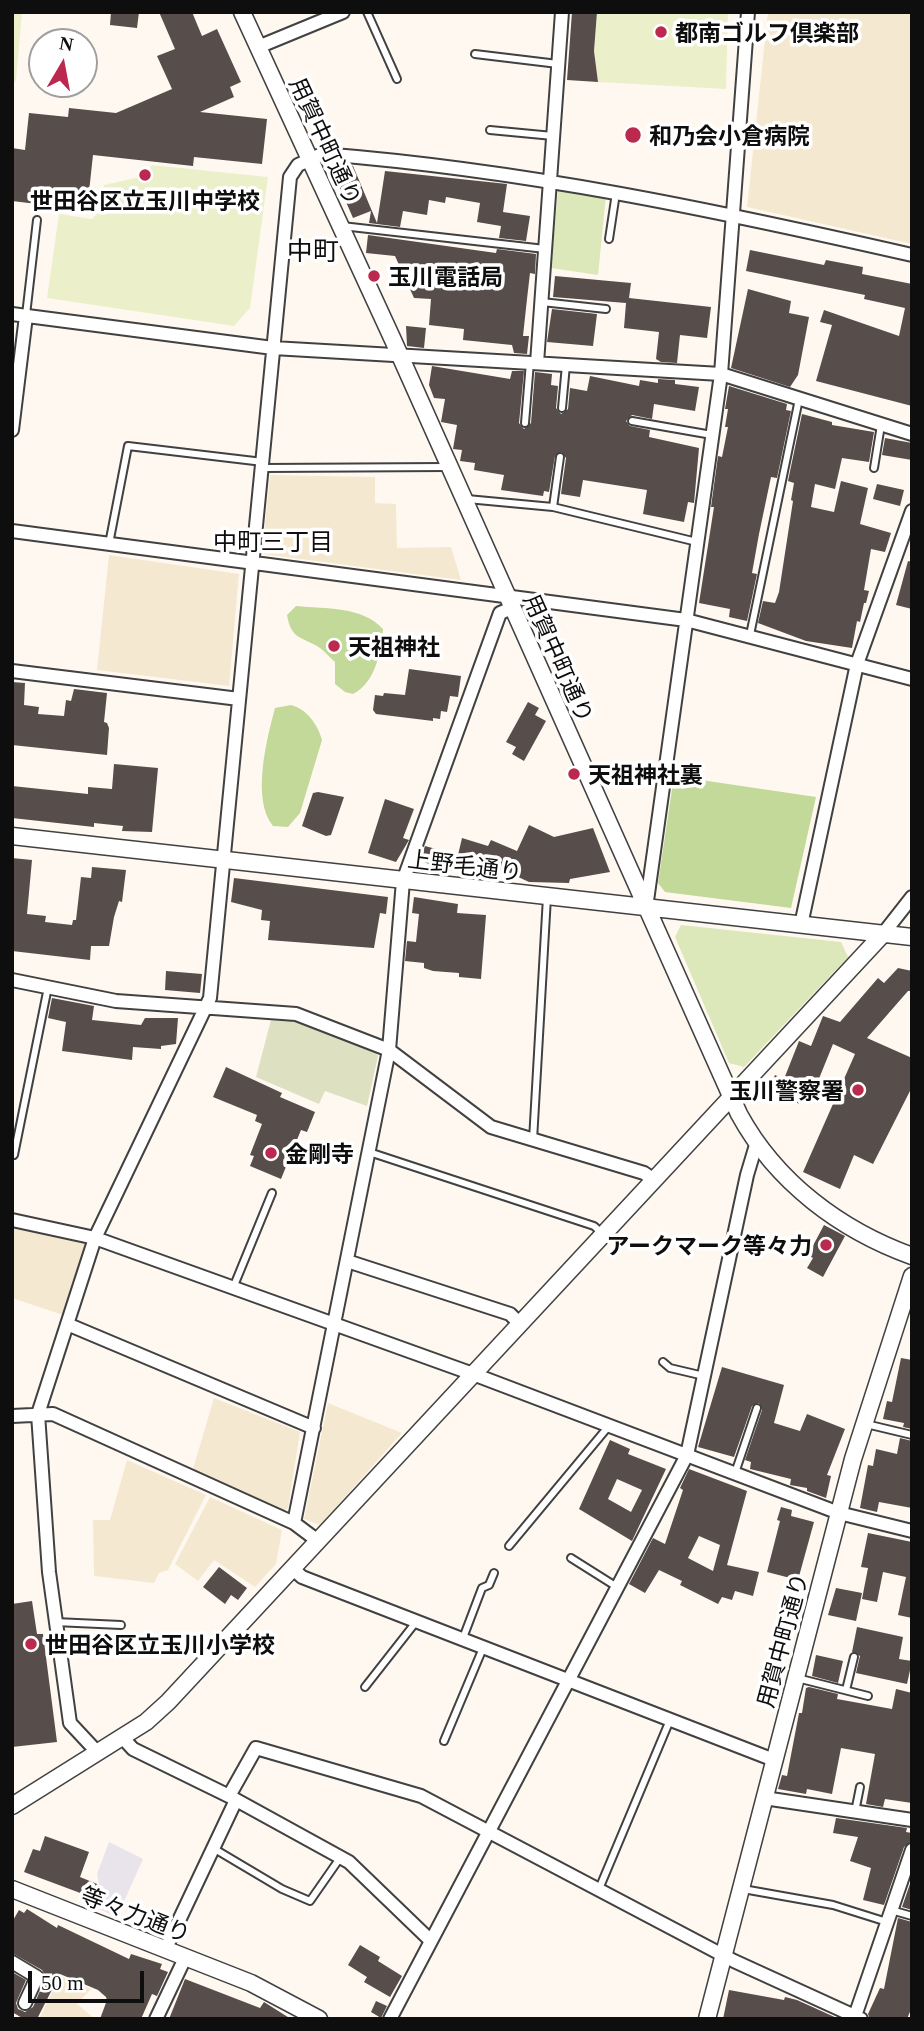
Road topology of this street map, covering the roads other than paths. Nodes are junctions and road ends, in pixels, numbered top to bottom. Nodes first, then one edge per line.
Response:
1 (242, 12) edge
2 (343, 12) edge
3 (367, 12) edge
4 (562, 12) edge
5 (748, 12) edge
6 (258, 47) junction
7 (475, 54) dead end
8 (558, 64) junction
9 (397, 79) dead end
10 (490, 130) dead end
11 (553, 136) junction
12 (309, 158) junction
13 (550, 180) junction
14 (617, 191) junction
15 (735, 214) junction
16 (37, 220) dead end
17 (341, 226) junction
18 (609, 239) dead end
19 (545, 249) junction
20 (912, 255) edge
21 (542, 302) junction
22 (606, 309) dead end
23 (12, 314) edge
24 (26, 316) junction
25 (273, 348) junction
26 (400, 356) junction
27 (534, 362) junction
28 (566, 365) junction
29 (721, 374) junction
30 (800, 397) junction
31 (562, 408) dead end
32 (632, 421) dead end
33 (525, 423) dead end
34 (881, 424) junction
35 (12, 430) edge
36 (912, 434) edge
37 (712, 435) junction
38 (560, 457) dead end
39 (264, 465) junction
40 (447, 467) junction
41 (874, 468) dead end
42 (462, 499) junction
43 (553, 507) junction
44 (912, 511) edge
45 (12, 531) edge
46 (698, 542) junction
47 (109, 544) junction
48 (254, 561) junction
49 (510, 601) junction
50 (687, 620) junction
51 (750, 635) junction
52 (857, 664) junction
53 (12, 671) edge
54 (912, 679) edge
55 (239, 699) junction
56 (12, 836) edge
57 (224, 859) junction
58 (403, 881) junction
59 (547, 897) junction
60 (912, 897) edge
61 (646, 908) junction
62 (801, 925) junction
63 (883, 934) junction
64 (912, 937) edge
65 (12, 980) edge
66 (48, 987) junction
67 (208, 1008) junction
68 (389, 1050) junction
69 (730, 1098) junction
70 (12, 1106) edge
71 (23, 1108) junction
72 (533, 1140) junction
73 (756, 1144) junction
74 (369, 1152) junction
75 (14, 1155) edge
76 (654, 1180) junction
77 (272, 1193) dead end
78 (12, 1220) edge
79 (603, 1234) junction
80 (95, 1238) junction
81 (912, 1256) edge
82 (347, 1262) junction
83 (912, 1276) edge
84 (233, 1288) junction
85 (66, 1324) junction
86 (334, 1324) junction
87 (520, 1324) junction
88 (663, 1363) dead end
89 (473, 1374) junction
90 (704, 1376) junction
91 (757, 1408) dead end
92 (37, 1415) junction
93 (12, 1416) edge
94 (864, 1423) junction
95 (608, 1427) junction
96 (314, 1428) junction
97 (912, 1435) edge
98 (687, 1455) junction
99 (735, 1474) junction
100 (839, 1513) junction
101 (294, 1523) junction
102 (912, 1531) edge
103 (318, 1541) junction
104 (509, 1546) dead end
105 (571, 1558) dead end
106 (293, 1569) junction
107 (494, 1573) dead end
108 (618, 1587) junction
109 (55, 1622) junction
110 (416, 1622) junction
111 (121, 1625) dead end
112 (463, 1640) junction
113 (483, 1648) junction
114 (854, 1657) dead end
115 (796, 1678) junction
116 (567, 1681) junction
117 (365, 1687) dead end
118 (846, 1690) junction
119 (868, 1696) dead end
120 (670, 1720) junction
121 (122, 1737) junction
122 (444, 1741) dead end
123 (98, 1753) junction
124 (774, 1760) junction
125 (860, 1787) dead end
126 (233, 1798) junction
127 (764, 1798) junction
128 (12, 1806) edge
129 (855, 1812) junction
130 (912, 1820) edge
131 (488, 1831) junction
132 (214, 1848) junction
133 (912, 1850) edge
134 (341, 1857) junction
135 (741, 1888) junction
136 (599, 1890) junction
137 (14, 1892) edge
138 (889, 1916) junction
139 (912, 1916) edge
140 (431, 1941) junction
141 (165, 1950) junction
142 (723, 1955) junction
143 (186, 1958) junction
144 (12, 1962) edge
145 (25, 2003) dead end
146 (314, 2018) edge
147 (857, 2018) edge
148 (156, 2019) edge
149 (390, 2019) edge
150 (707, 2019) edge

1 - 6 street, 用賀中町通り
2 - 6 street
3 - 9 lane
4 - 8 street
5 - 15 street
6 - 12 street, 用賀中町通り
7 - 8 lane
8 - 11 street
10 - 11 lane
11 - 13 street
12 - 13 street
12 - 17 street, 用賀中町通り
12 - 25 street
13 - 14 street
13 - 19 street
14 - 15 street
14 - 18 lane
15 - 20 street
15 - 29 street
16 - 24 lane
17 - 19 lane
17 - 26 street, 用賀中町通り
19 - 21 street
21 - 22 lane
21 - 27 street
23 - 24 street
24 - 25 street
24 - 35 street
25 - 26 street
25 - 39 street
26 - 27 street
26 - 40 street, 用賀中町通り
27 - 28 street
27 - 33 lane
28 - 29 street
28 - 31 lane
29 - 30 street
29 - 37 street
30 - 34 street
30 - 51 lane
32 - 37 lane
34 - 36 street
34 - 41 lane
37 - 46 street
38 - 43 lane
39 - 40 lane
39 - 47 lane
39 - 48 street
40 - 42 street, 用賀中町通り
42 - 43 lane
42 - 49 street, 用賀中町通り
43 - 46 lane
44 - 52 street
45 - 47 street
46 - 50 street
47 - 48 street
48 - 49 street
48 - 55 street
49 - 50 street
49 - 58 street
49 - 61 street, 用賀中町通り
50 - 51 street
50 - 61 street
51 - 52 street
52 - 54 street
52 - 62 street
53 - 55 street
55 - 57 street
56 - 57 street, 上野毛通り
57 - 58 street, 上野毛通り
57 - 67 street
58 - 59 street, 上野毛通り
58 - 68 street
59 - 61 street, 上野毛通り
59 - 72 lane
60 - 63 street
61 - 62 street, 上野毛通り
61 - 69 street, 用賀中町通り
62 - 63 street, 上野毛通り
63 - 64 street, 上野毛通り
63 - 69 street
65 - 66 street
66 - 67 street
66 - 71 lane
67 - 68 street
67 - 80 street
68 - 72 street
68 - 74 street
69 - 73 street, 用賀中町通り
69 - 76 street
70 - 71 lane
71 - 75 lane
72 - 76 street
73 - 81 street, 用賀中町通り
73 - 90 street
74 - 79 lane
74 - 82 street
76 - 79 street
77 - 84 lane
78 - 80 street
79 - 87 street
80 - 84 street
80 - 85 street
82 - 86 street
82 - 87 street
83 - 94 street, 用賀中町通り
84 - 86 street
85 - 92 street
85 - 96 street
86 - 89 street
86 - 96 street
87 - 89 street
88 - 90 lane
89 - 95 street
89 - 103 street
90 - 98 street
91 - 99 lane
92 - 93 street
92 - 101 street
92 - 109 street
94 - 97 lane
94 - 100 street, 用賀中町通り
95 - 98 street
95 - 104 lane
96 - 101 street
98 - 99 street
98 - 108 street
99 - 100 street
100 - 102 street
100 - 115 street, 用賀中町通り
101 - 103 street
103 - 106 street
105 - 108 lane
106 - 110 street
106 - 121 street
107 - 112 lane
108 - 116 street
109 - 111 lane
109 - 123 street
110 - 112 street
110 - 117 lane
112 - 113 street
113 - 116 street
113 - 122 lane
114 - 118 lane
115 - 118 lane
115 - 124 street, 用賀中町通り
116 - 120 street
116 - 131 street
118 - 119 lane
120 - 124 street
120 - 136 lane
121 - 123 street
121 - 126 street
123 - 128 street
124 - 127 street, 用賀中町通り
125 - 129 lane
126 - 131 street
126 - 132 street
126 - 134 street
127 - 129 street
127 - 135 street, 用賀中町通り
129 - 130 street
131 - 136 street
131 - 140 street
132 - 134 lane
132 - 141 street
133 - 138 street
134 - 140 street
135 - 138 lane
135 - 142 street, 用賀中町通り
136 - 142 street
137 - 141 street, 等々力通り
138 - 139 lane
138 - 147 street
140 - 149 street
141 - 143 street, 等々力通り
142 - 147 street
142 - 150 street, 用賀中町通り
143 - 146 street, 等々力通り
143 - 148 street
144 - 145 street

